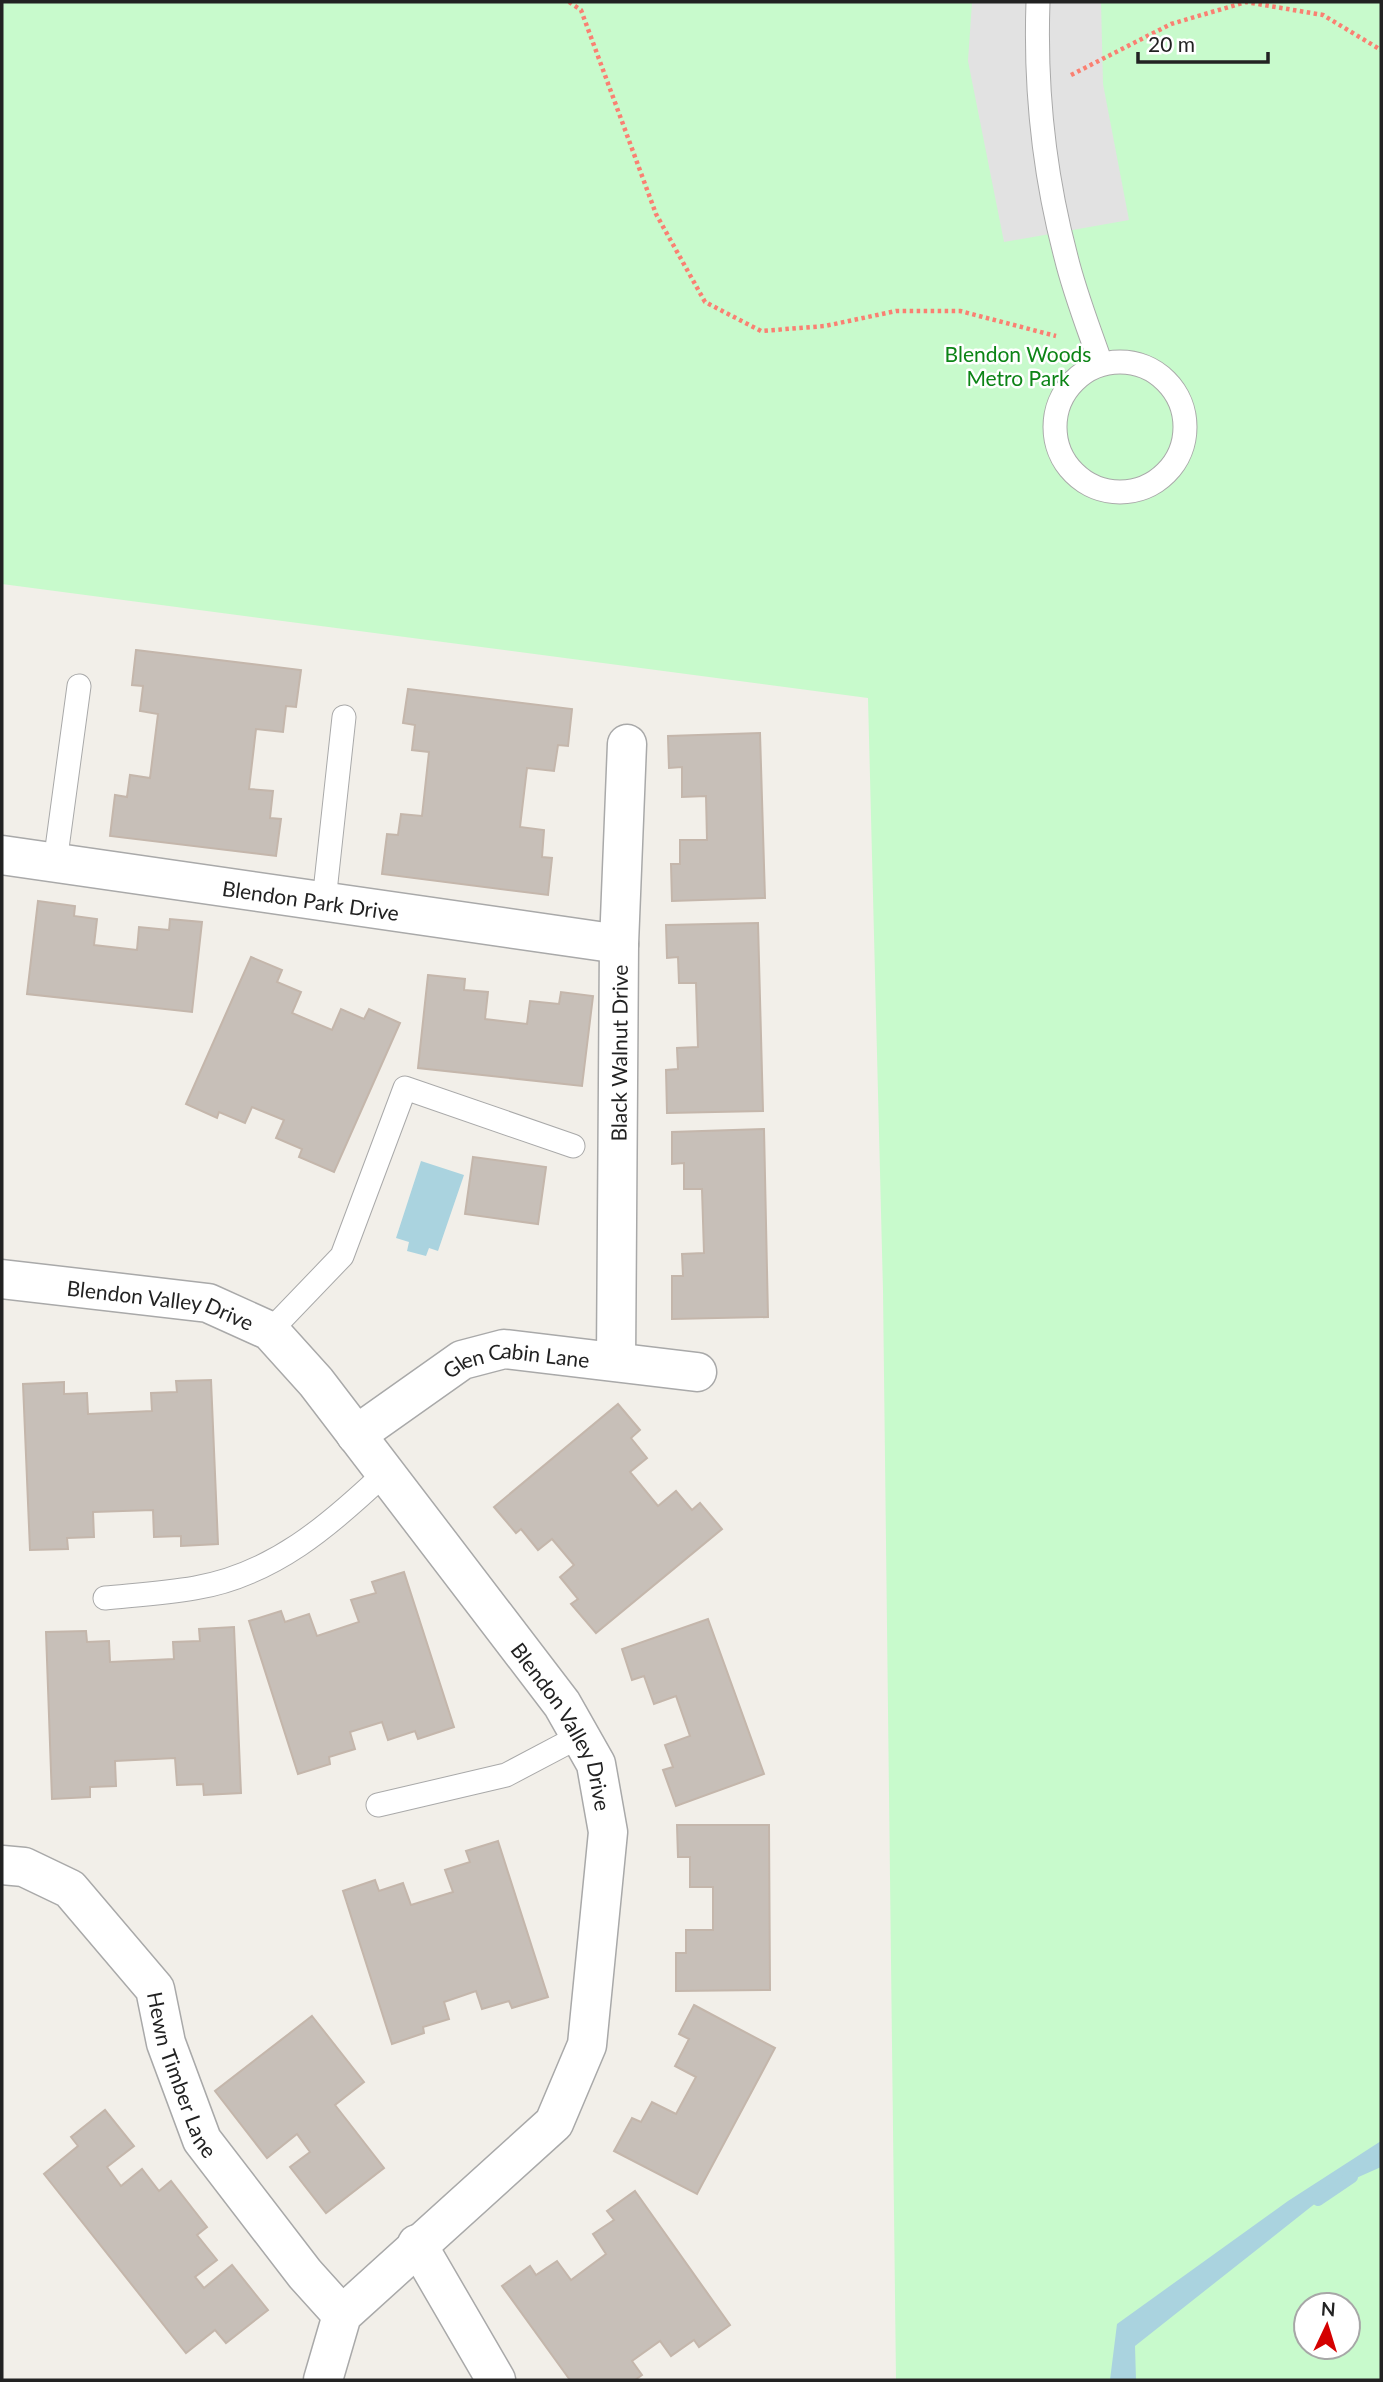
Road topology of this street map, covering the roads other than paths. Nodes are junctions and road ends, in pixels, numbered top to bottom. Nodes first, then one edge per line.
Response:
1 (1038, 2) edge
2 (1098, 355) junction
3 (79, 686) dead end
4 (344, 717) dead end
5 (627, 744) dead end
6 (2, 855) edge
7 (55, 863) junction
8 (324, 901) junction
9 (620, 944) junction
10 (573, 1146) dead end
11 (2, 1279) edge
12 (270, 1331) junction
13 (616, 1361) junction
14 (697, 1372) dead end
15 (356, 1435) junction
16 (385, 1473) junction
17 (105, 1598) dead end
18 (580, 1736) junction
19 (378, 1805) dead end
20 (2, 1865) edge
21 (417, 2244) junction
22 (342, 2315) junction
23 (323, 2380) edge
24 (496, 2380) edge

1 - 2 lane
2 - 2 lane
3 - 7 lane
4 - 8 lane
5 - 9 street, Black Walnut Drive
6 - 7 street, Blendon Park Drive
7 - 8 street, Blendon Park Drive
8 - 9 street, Blendon Park Drive
9 - 13 street, Black Walnut Drive
10 - 12 lane
11 - 12 street, Blendon Valley Drive
12 - 15 street, Blendon Valley Drive
13 - 14 street, Glen Cabin Lane
13 - 15 street, Glen Cabin Lane
15 - 16 street, Blendon Valley Drive
16 - 17 lane
16 - 18 street, Blendon Valley Drive
18 - 19 lane
18 - 21 street, Blendon Valley Drive
20 - 22 street, Hewn Timber Lane
21 - 22 street, Blendon Valley Drive
21 - 24 street
22 - 23 street

